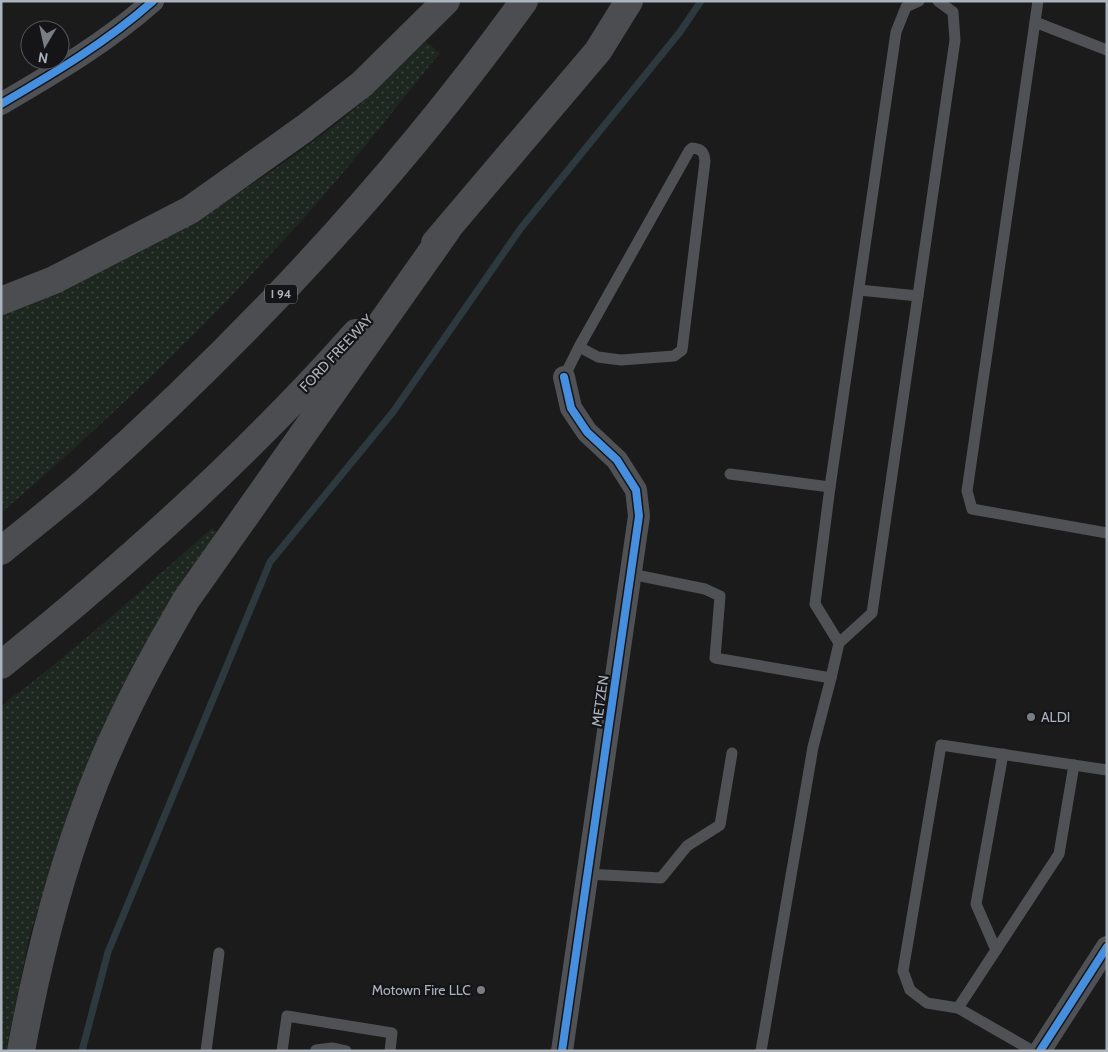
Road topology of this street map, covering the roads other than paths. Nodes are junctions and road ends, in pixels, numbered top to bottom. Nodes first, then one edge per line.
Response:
1 (153, 1) edge
2 (446, 1) edge
3 (524, 1) edge
4 (629, 1) edge
5 (919, 1) edge
6 (938, 1) edge
7 (1038, 1) edge
8 (1035, 22) junction
9 (1107, 50) edge
10 (1, 104) edge
11 (447, 230) junction
12 (859, 290) junction
13 (918, 296) junction
14 (1, 301) edge
15 (579, 347) junction
16 (564, 377) joint
17 (730, 474) dead end
18 (830, 487) junction
19 (1107, 532) edge
20 (1, 550) edge
21 (631, 574) junction
22 (838, 643) junction
23 (1, 665) edge
24 (831, 678) junction
25 (732, 753) dead end
26 (1003, 754) junction
27 (1074, 765) junction
28 (1107, 770) edge
29 (587, 874) junction
30 (1107, 947) edge
31 (996, 950) junction
32 (219, 953) dead end
33 (958, 1008) junction
34 (316, 1050) edge
35 (21, 1051) edge
36 (206, 1051) edge
37 (282, 1051) edge
38 (346, 1051) edge
39 (390, 1051) edge
40 (562, 1051) edge
41 (761, 1051) edge
42 (1034, 1051) edge
43 (1040, 1051) edge

1 - 10 street
2 - 14 highway
3 - 20 highway, I 94
4 - 11 highway, FORD FREEWAY
5 - 12 lane
6 - 13 lane
7 - 8 lane
8 - 9 lane
8 - 19 lane
11 - 23 highway, FORD FREEWAY
11 - 35 highway
12 - 13 lane
12 - 18 lane
13 - 22 lane
15 - 15 lane
15 - 16 lane
16 - 21 street, METZEN
17 - 18 lane
18 - 22 lane
21 - 24 lane
21 - 29 street, METZEN
22 - 24 lane
24 - 41 lane
25 - 29 lane
26 - 27 lane
26 - 31 lane
26 - 33 lane
27 - 28 lane
27 - 31 lane
29 - 40 street, METZEN
30 - 43 street
31 - 33 lane
32 - 36 lane
33 - 42 lane
34 - 38 lane
37 - 39 lane

